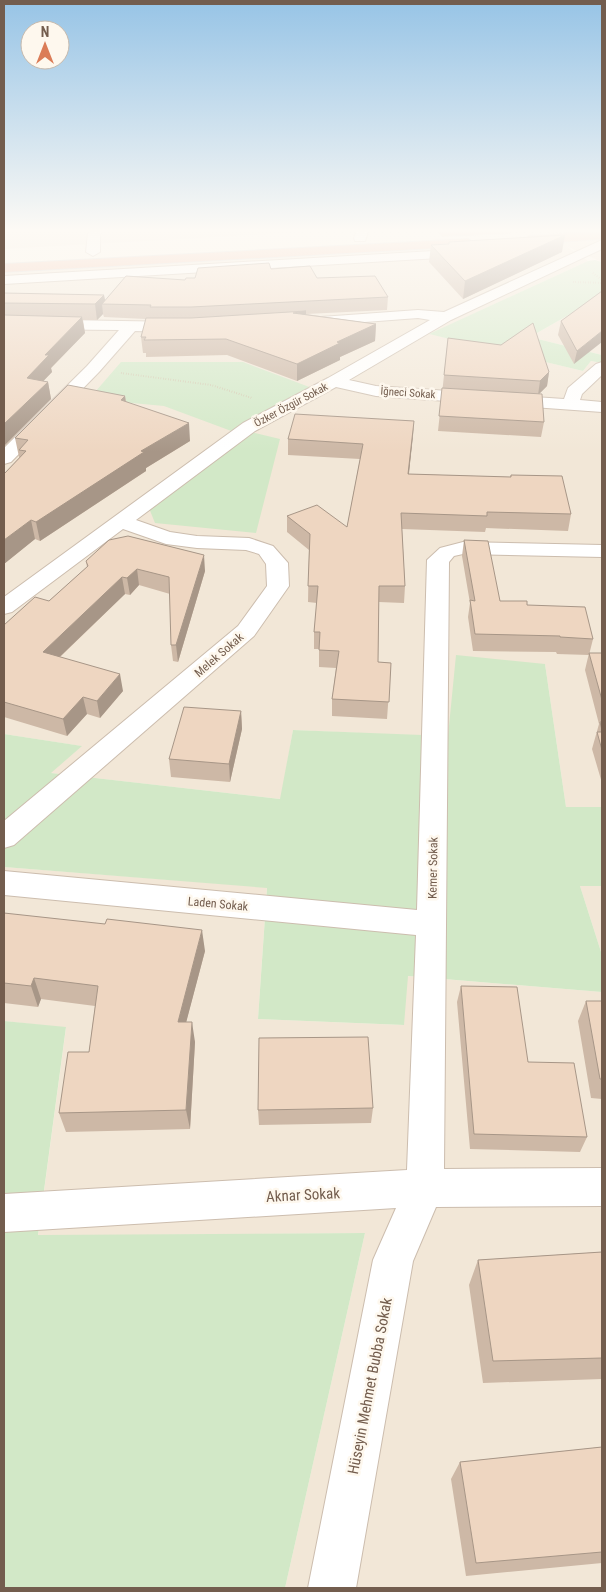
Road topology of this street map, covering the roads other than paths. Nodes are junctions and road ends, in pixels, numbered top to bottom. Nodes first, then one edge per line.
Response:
1 (474, 303) edge
2 (446, 317) junction
3 (279, 323) edge
4 (4, 324) edge
5 (192, 327) edge
6 (129, 328) junction
7 (602, 367) edge
8 (334, 382) junction
9 (571, 404) junction
10 (602, 407) edge
11 (4, 458) edge
12 (120, 521) junction
13 (602, 551) edge
14 (4, 607) edge
15 (4, 837) edge
16 (4, 883) edge
17 (432, 924) junction
18 (425, 1188) junction
19 (602, 1188) edge
20 (4, 1213) edge
21 (332, 1588) edge

1 - 2 street, Özker Özgür Sokak
2 - 3 street
2 - 8 street, Özker Özgür Sokak
4 - 6 street
5 - 6 street
6 - 11 street
7 - 9 street
8 - 9 street, İğneci Sokak
8 - 12 street, Özker Özgür Sokak
9 - 10 street, İğneci Sokak
12 - 14 street, Özker Özgür Sokak
12 - 15 street, Melek Sokak
13 - 17 street, Kemer Sokak
16 - 17 street, Laden Sokak
17 - 18 street, Kemer Sokak
18 - 19 street, Aknar Sokak
18 - 20 street, Aknar Sokak
18 - 21 street, Hüseyin Mehmet Bubba Sokak

